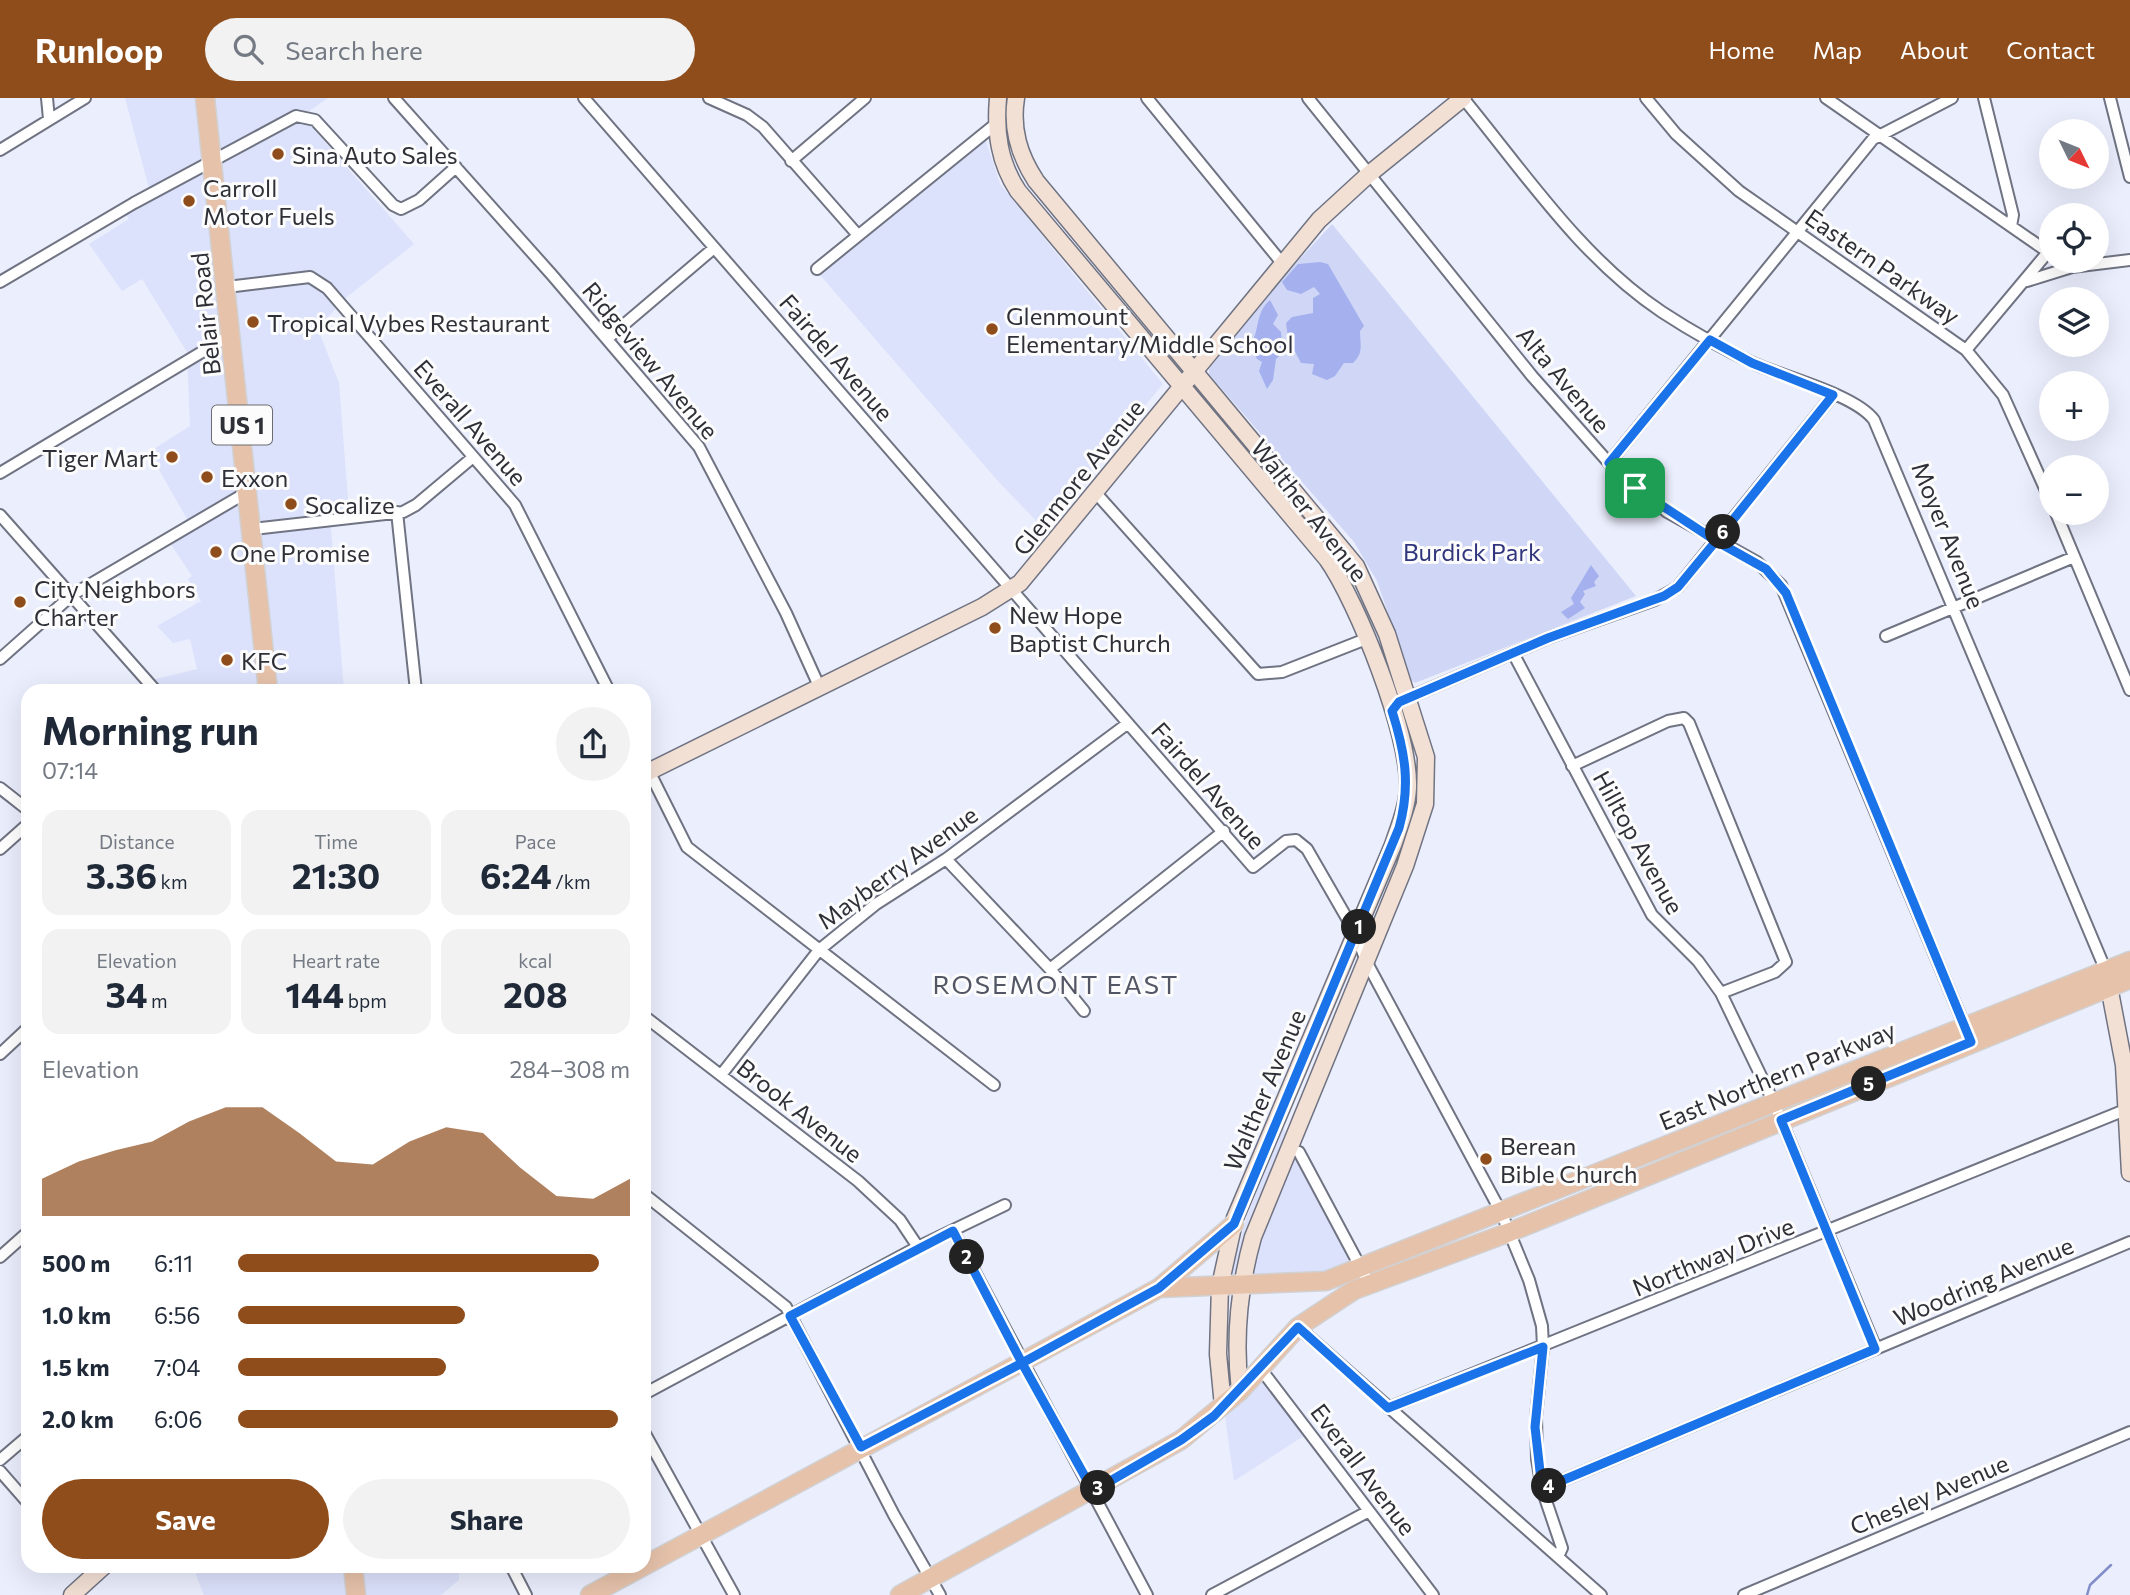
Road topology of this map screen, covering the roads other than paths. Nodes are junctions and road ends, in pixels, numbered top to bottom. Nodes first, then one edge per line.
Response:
1 (47, 98) edge
2 (85, 98) edge
3 (205, 98) edge
4 (394, 98) edge
5 (584, 98) edge
6 (709, 98) edge
7 (865, 98) edge
8 (998, 98) edge
9 (1016, 98) edge
10 (1147, 98) edge
11 (1308, 98) edge
12 (1463, 98) edge
13 (1646, 98) edge
14 (1826, 98) edge
15 (1952, 98) edge
16 (1984, 98) edge
17 (2110, 98) edge
18 (49, 119) junction
19 (997, 123) junction
20 (1881, 135) junction
21 (0, 150) edge
22 (212, 159) junction
23 (791, 161) junction
24 (456, 167) junction
25 (1368, 175) junction
26 (2130, 177) edge
27 (2011, 226) junction
28 (1797, 232) junction
29 (857, 234) junction
30 (2039, 246) edge
31 (714, 248) junction
32 (2130, 260) edge
33 (1283, 263) junction
34 (2109, 263) edge
35 (2039, 265) edge
36 (817, 269) dead end
37 (2050, 273) edge
38 (0, 282) edge
39 (227, 287) junction
40 (2018, 289) junction
41 (232, 334) junction
42 (607, 339) junction
43 (1710, 340) junction
44 (1966, 350) junction
45 (1195, 371) junction
46 (1182, 387) junction
47 (1833, 395) junction
48 (472, 458) junction
49 (1609, 463) junction
50 (0, 472) edge
51 (2039, 475) edge
52 (249, 491) junction
53 (1095, 492) junction
54 (397, 512) junction
55 (0, 515) edge
56 (2061, 525) edge
57 (253, 529) junction
58 (1716, 541) junction
59 (2074, 557) junction
60 (1012, 589) junction
61 (72, 595) junction
62 (1953, 607) junction
63 (1886, 636) dead end
64 (1366, 639) junction
65 (1513, 653) junction
66 (0, 659) edge
67 (150, 684) edge
68 (267, 684) edge
69 (415, 684) edge
70 (606, 684) edge
71 (819, 687) junction
72 (2130, 690) edge
73 (1408, 699) junction
74 (1392, 711) junction
75 (1127, 723) junction
76 (1572, 766) junction
77 (651, 767) edge
78 (651, 779) edge
79 (0, 788) edge
80 (21, 804) edge
81 (21, 830) edge
82 (1224, 831) junction
83 (0, 849) edge
84 (946, 859) junction
85 (1356, 934) junction
86 (819, 950) junction
87 (1366, 961) junction
88 (2130, 961) edge
89 (1050, 969) junction
90 (2108, 979) junction
91 (2130, 979) edge
92 (1721, 993) junction
93 (1084, 1011) dead end
94 (651, 1021) edge
95 (1964, 1025) junction
96 (21, 1034) edge
97 (1971, 1042) junction
98 (0, 1054) edge
99 (721, 1075) junction
100 (994, 1085) dead end
101 (1774, 1103) junction
102 (2128, 1109) edge
103 (1781, 1120) junction
104 (1299, 1153) dead end
105 (1645, 1155) junction
106 (2130, 1173) edge
107 (1652, 1174) junction
108 (651, 1199) edge
109 (1005, 1205) dead end
110 (1501, 1212) junction
111 (1234, 1224) junction
112 (953, 1231) junction
113 (1510, 1233) junction
114 (1827, 1233) junction
115 (21, 1239) edge
116 (2130, 1242) edge
117 (918, 1247) junction
118 (0, 1257) edge
119 (1366, 1277) junction
120 (1241, 1285) junction
121 (1220, 1286) junction
122 (1159, 1288) junction
123 (790, 1316) junction
124 (1298, 1327) junction
125 (1543, 1347) junction
126 (1875, 1349) junction
127 (1022, 1363) junction
128 (1261, 1368) junction
129 (651, 1390) edge
130 (1240, 1391) junction
131 (1223, 1406) junction
132 (1388, 1408) junction
133 (2130, 1432) edge
134 (21, 1442) edge
135 (651, 1444) edge
136 (861, 1447) junction
137 (0, 1460) edge
138 (0, 1471) edge
139 (1542, 1489) junction
140 (1093, 1491) junction
141 (21, 1495) edge
142 (1369, 1511) junction
143 (702, 1535) junction
144 (1558, 1557) junction
145 (651, 1562) edge
146 (91, 1573) edge
147 (354, 1573) edge
148 (515, 1573) edge
149 (631, 1573) edge
150 (931, 1578) junction
151 (72, 1595) edge
152 (356, 1595) edge
153 (526, 1595) edge
154 (590, 1595) edge
155 (734, 1595) edge
156 (900, 1595) edge
157 (940, 1595) edge
158 (1147, 1595) edge
159 (1212, 1595) edge
160 (1433, 1595) edge
161 (1601, 1595) edge
162 (1744, 1595) edge

1 - 18 street
2 - 18 street
3 - 22 main road, Belair Road / US 1
4 - 24 street, Ridgeview Avenue
5 - 31 street, Fairdel Avenue
6 - 23 street
7 - 23 street
8 - 19 main road, Walther Avenue
9 - 45 main road, Walther Avenue
10 - 33 street
11 - 25 street, Alta Avenue
12 - 25 main road, Glenmore Avenue
12 - 43 street, Moyer Avenue
13 - 28 street, Eastern Parkway
14 - 20 street
15 - 20 street
16 - 27 street
17 - 26 street
18 - 21 street
19 - 29 street
19 - 46 main road, Walther Avenue
20 - 27 street
20 - 28 street
22 - 24 street
22 - 38 street
22 - 39 main road, Belair Road / US 1
23 - 29 street
24 - 42 street, Ridgeview Avenue
25 - 33 main road, Glenmore Avenue
25 - 49 street, Alta Avenue
27 - 30 street
28 - 43 street
28 - 44 street, Eastern Parkway
29 - 36 street
31 - 42 street
31 - 60 street, Fairdel Avenue
32 - 34 street
33 - 45 main road, Glenmore Avenue
35 - 40 street
37 - 40 street
39 - 41 main road, Belair Road / US 1
39 - 48 street, Everall Avenue
40 - 44 street
41 - 50 street
41 - 52 main road, Belair Road / US 1
42 - 71 street, Ridgeview Avenue
43 - 47 street, Moyer Avenue
43 - 49 street
44 - 51 street, Eastern Parkway
45 - 46 main road, Glenmore Avenue
45 - 73 main road, Walther Avenue
46 - 53 main road, Glenmore Avenue
46 - 64 main road, Walther Avenue
47 - 58 street
47 - 62 street, Moyer Avenue
48 - 54 street
48 - 70 street, Everall Avenue
49 - 58 street, Alta Avenue
52 - 57 main road, Belair Road / US 1
52 - 61 street
53 - 60 main road, Glenmore Avenue
53 - 64 street
54 - 57 street
54 - 69 street
55 - 61 street
56 - 59 street
57 - 68 main road, Belair Road / US 1
58 - 65 street
58 - 95 street, Alta Avenue
59 - 62 street
59 - 72 street
60 - 71 main road, Glenmore Avenue
60 - 75 street, Fairdel Avenue
61 - 66 street
61 - 67 street
62 - 63 street
62 - 90 street, Moyer Avenue
64 - 74 main road, Walther Avenue
65 - 73 street
65 - 76 street, Hilltop Avenue
71 - 77 main road, Glenmore Avenue
73 - 74 street
73 - 87 main road, Walther Avenue
74 - 85 main road, Walther Avenue
75 - 82 street, Fairdel Avenue
75 - 84 street, Mayberry Avenue
76 - 92 street, Hilltop Avenue
76 - 92 street
78 - 86 street
79 - 80 street
81 - 83 street
82 - 85 street, Fairdel Avenue
82 - 89 street
84 - 86 street, Mayberry Avenue
84 - 89 street
85 - 87 street, Fairdel Avenue
85 - 111 main road, Walther Avenue
86 - 99 street, Mayberry Avenue
86 - 100 street
87 - 110 street, Fairdel Avenue
87 - 120 main road, Walther Avenue
88 - 90 main road, East Northern Parkway
89 - 93 street
90 - 91 main road, East Northern Parkway
90 - 95 main road, East Northern Parkway
90 - 97 main road, East Northern Parkway
90 - 102 main road, Moyer Avenue
92 - 101 street, Hilltop Avenue
94 - 99 street, Brook Avenue
95 - 97 street, Alta Avenue
95 - 101 main road, East Northern Parkway
96 - 98 street
97 - 103 main road, East Northern Parkway
99 - 117 street, Brook Avenue
101 - 103 street, Hilltop Avenue
101 - 105 main road, East Northern Parkway
102 - 106 main road, Moyer Avenue
102 - 114 street, Northway Drive
103 - 107 main road, East Northern Parkway
103 - 114 street, Hilltop Avenue
104 - 119 street
105 - 107 main road
105 - 110 main road, East Northern Parkway
107 - 113 main road, East Northern Parkway
108 - 123 street
109 - 112 street
110 - 113 street, Fairdel Avenue
110 - 119 main road, East Northern Parkway
111 - 121 main road, Walther Avenue
111 - 122 main road
112 - 117 street
112 - 127 street
113 - 119 main road, East Northern Parkway
113 - 125 street, Fairdel Avenue
114 - 125 street, Northway Drive
114 - 126 street, Hilltop Avenue
115 - 118 street
116 - 126 street, Woodring Avenue
117 - 123 street
119 - 120 main road, East Northern Parkway
119 - 124 main road, East Northern Parkway
120 - 121 main road, East Northern Parkway
120 - 130 main road, Walther Avenue
121 - 122 main road, East Northern Parkway
121 - 131 main road, Walther Avenue
122 - 127 main road
123 - 129 street
123 - 136 street
124 - 128 main road, East Northern Parkway
124 - 132 street
125 - 132 street, Northway Drive
125 - 139 street, Fairdel Avenue
126 - 139 street, Woodring Avenue
127 - 136 main road
127 - 140 street
128 - 130 main road, East Northern Parkway
128 - 142 street, Everall Avenue
130 - 131 main road, East Northern Parkway
131 - 140 main road, East Northern Parkway
132 - 144 street
133 - 162 street, Chesley Avenue
134 - 137 street
135 - 143 street
136 - 143 main road
136 - 150 street
138 - 141 street
139 - 144 street, Fairdel Avenue
140 - 150 main road, East Northern Parkway
140 - 158 street
142 - 159 street
142 - 160 street, Everall Avenue
143 - 145 main road
143 - 155 street
144 - 161 street
146 - 151 main road
147 - 152 main road
148 - 153 street
149 - 154 main road
150 - 156 main road, East Northern Parkway
150 - 157 street

